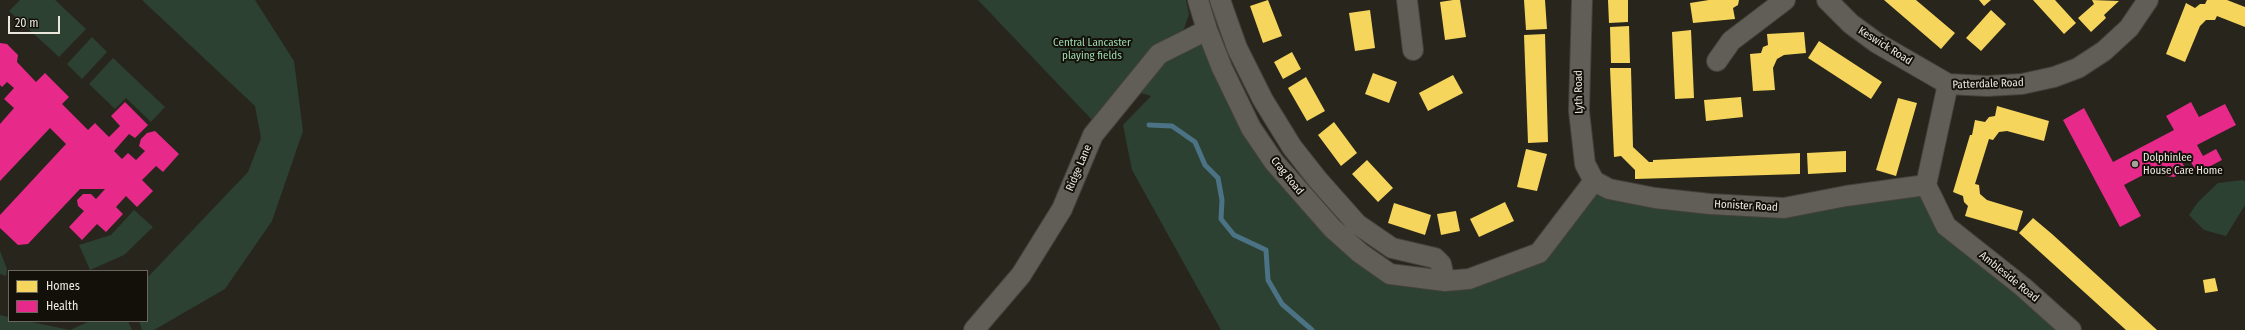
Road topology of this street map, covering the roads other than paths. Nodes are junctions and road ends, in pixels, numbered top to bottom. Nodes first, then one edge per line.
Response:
1 (1198, 0) edge
2 (1220, 0) edge
3 (1407, 0) edge
4 (1582, 0) edge
5 (1785, 0) edge
6 (1827, 0) edge
7 (2148, 0) edge
8 (1207, 30) junction
9 (1413, 50) dead end
10 (1717, 61) dead end
11 (1948, 84) junction
12 (1594, 181) junction
13 (1926, 186) junction
14 (1445, 281) junction
15 (974, 330) edge
16 (2071, 330) edge

1 - 8 street, Crag Road
2 - 14 street, Crag Road
3 - 9 street
4 - 12 street, Lyth Road
5 - 10 street
6 - 11 street, Keswick Road
7 - 11 street, Patterdale Road
8 - 14 street, Crag Road
8 - 15 street, Ridge Lane
11 - 13 street, Patterdale Road
12 - 13 street, Honister Road
12 - 14 street, Crag Road
13 - 16 street, Ambleside Road

